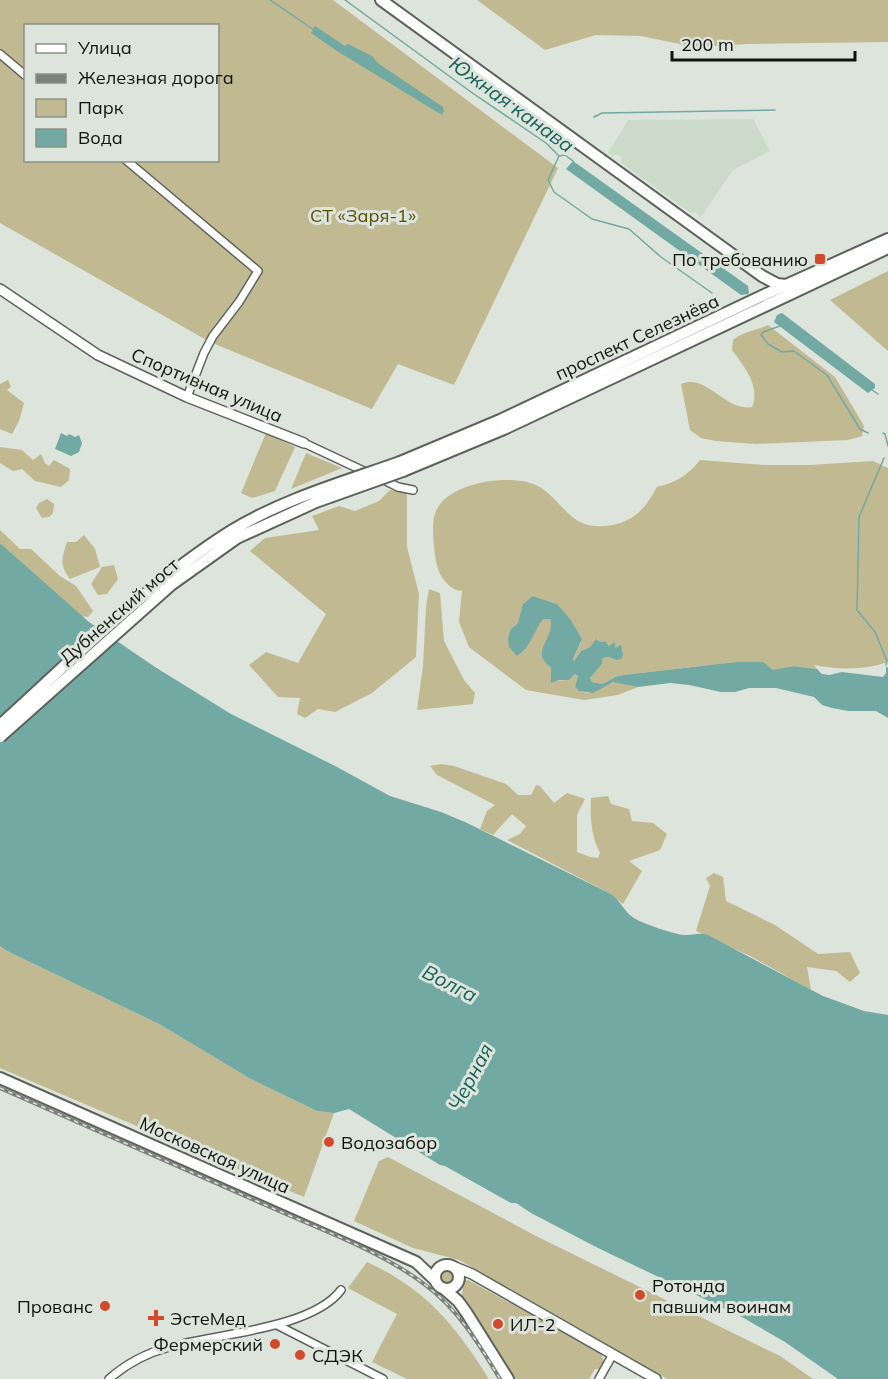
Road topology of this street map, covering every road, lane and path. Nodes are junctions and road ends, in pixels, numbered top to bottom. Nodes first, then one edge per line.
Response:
1 (381, 0) edge
2 (0, 54) edge
3 (24, 74) edge
4 (128, 162) edge
5 (888, 239) edge
6 (888, 249) edge
7 (765, 278) junction
8 (786, 285) junction
9 (0, 289) edge
10 (766, 294) junction
11 (187, 397) junction
12 (304, 443) joint
13 (402, 466) junction
14 (413, 490) dead end
15 (0, 724) edge
16 (0, 737) edge
17 (0, 1078) edge
18 (416, 1263) junction
19 (454, 1273) junction
20 (439, 1284) junction
21 (341, 1290) dead end
22 (458, 1301) junction
23 (277, 1325) junction
24 (613, 1354) junction
25 (109, 1379) edge
26 (383, 1379) edge
27 (508, 1379) edge
28 (598, 1379) edge
29 (656, 1379) edge

1 - 7 main road
2 - 3 street
4 - 11 street
5 - 8 main road, проспект Селезнёва
6 - 13 main road, проспект Селезнёва
7 - 8 main road
7 - 10 main road
8 - 10 main road, проспект Селезнёва
9 - 11 street, Спортивная улица
10 - 13 main road, проспект Селезнёва
11 - 12 street, Спортивная улица
12 - 14 street, Спортивная улица
13 - 15 main road, Дубненский мост, bridge
13 - 16 main road, Дубненский мост, bridge
17 - 18 main road, Московская улица
18 - 19 main road
18 - 20 main road
19 - 20 main road
19 - 20 main road
19 - 22 main road
19 - 24 street
20 - 22 main road
21 - 23 street
22 - 27 main road
23 - 25 street
23 - 26 street
24 - 28 street
24 - 29 street

